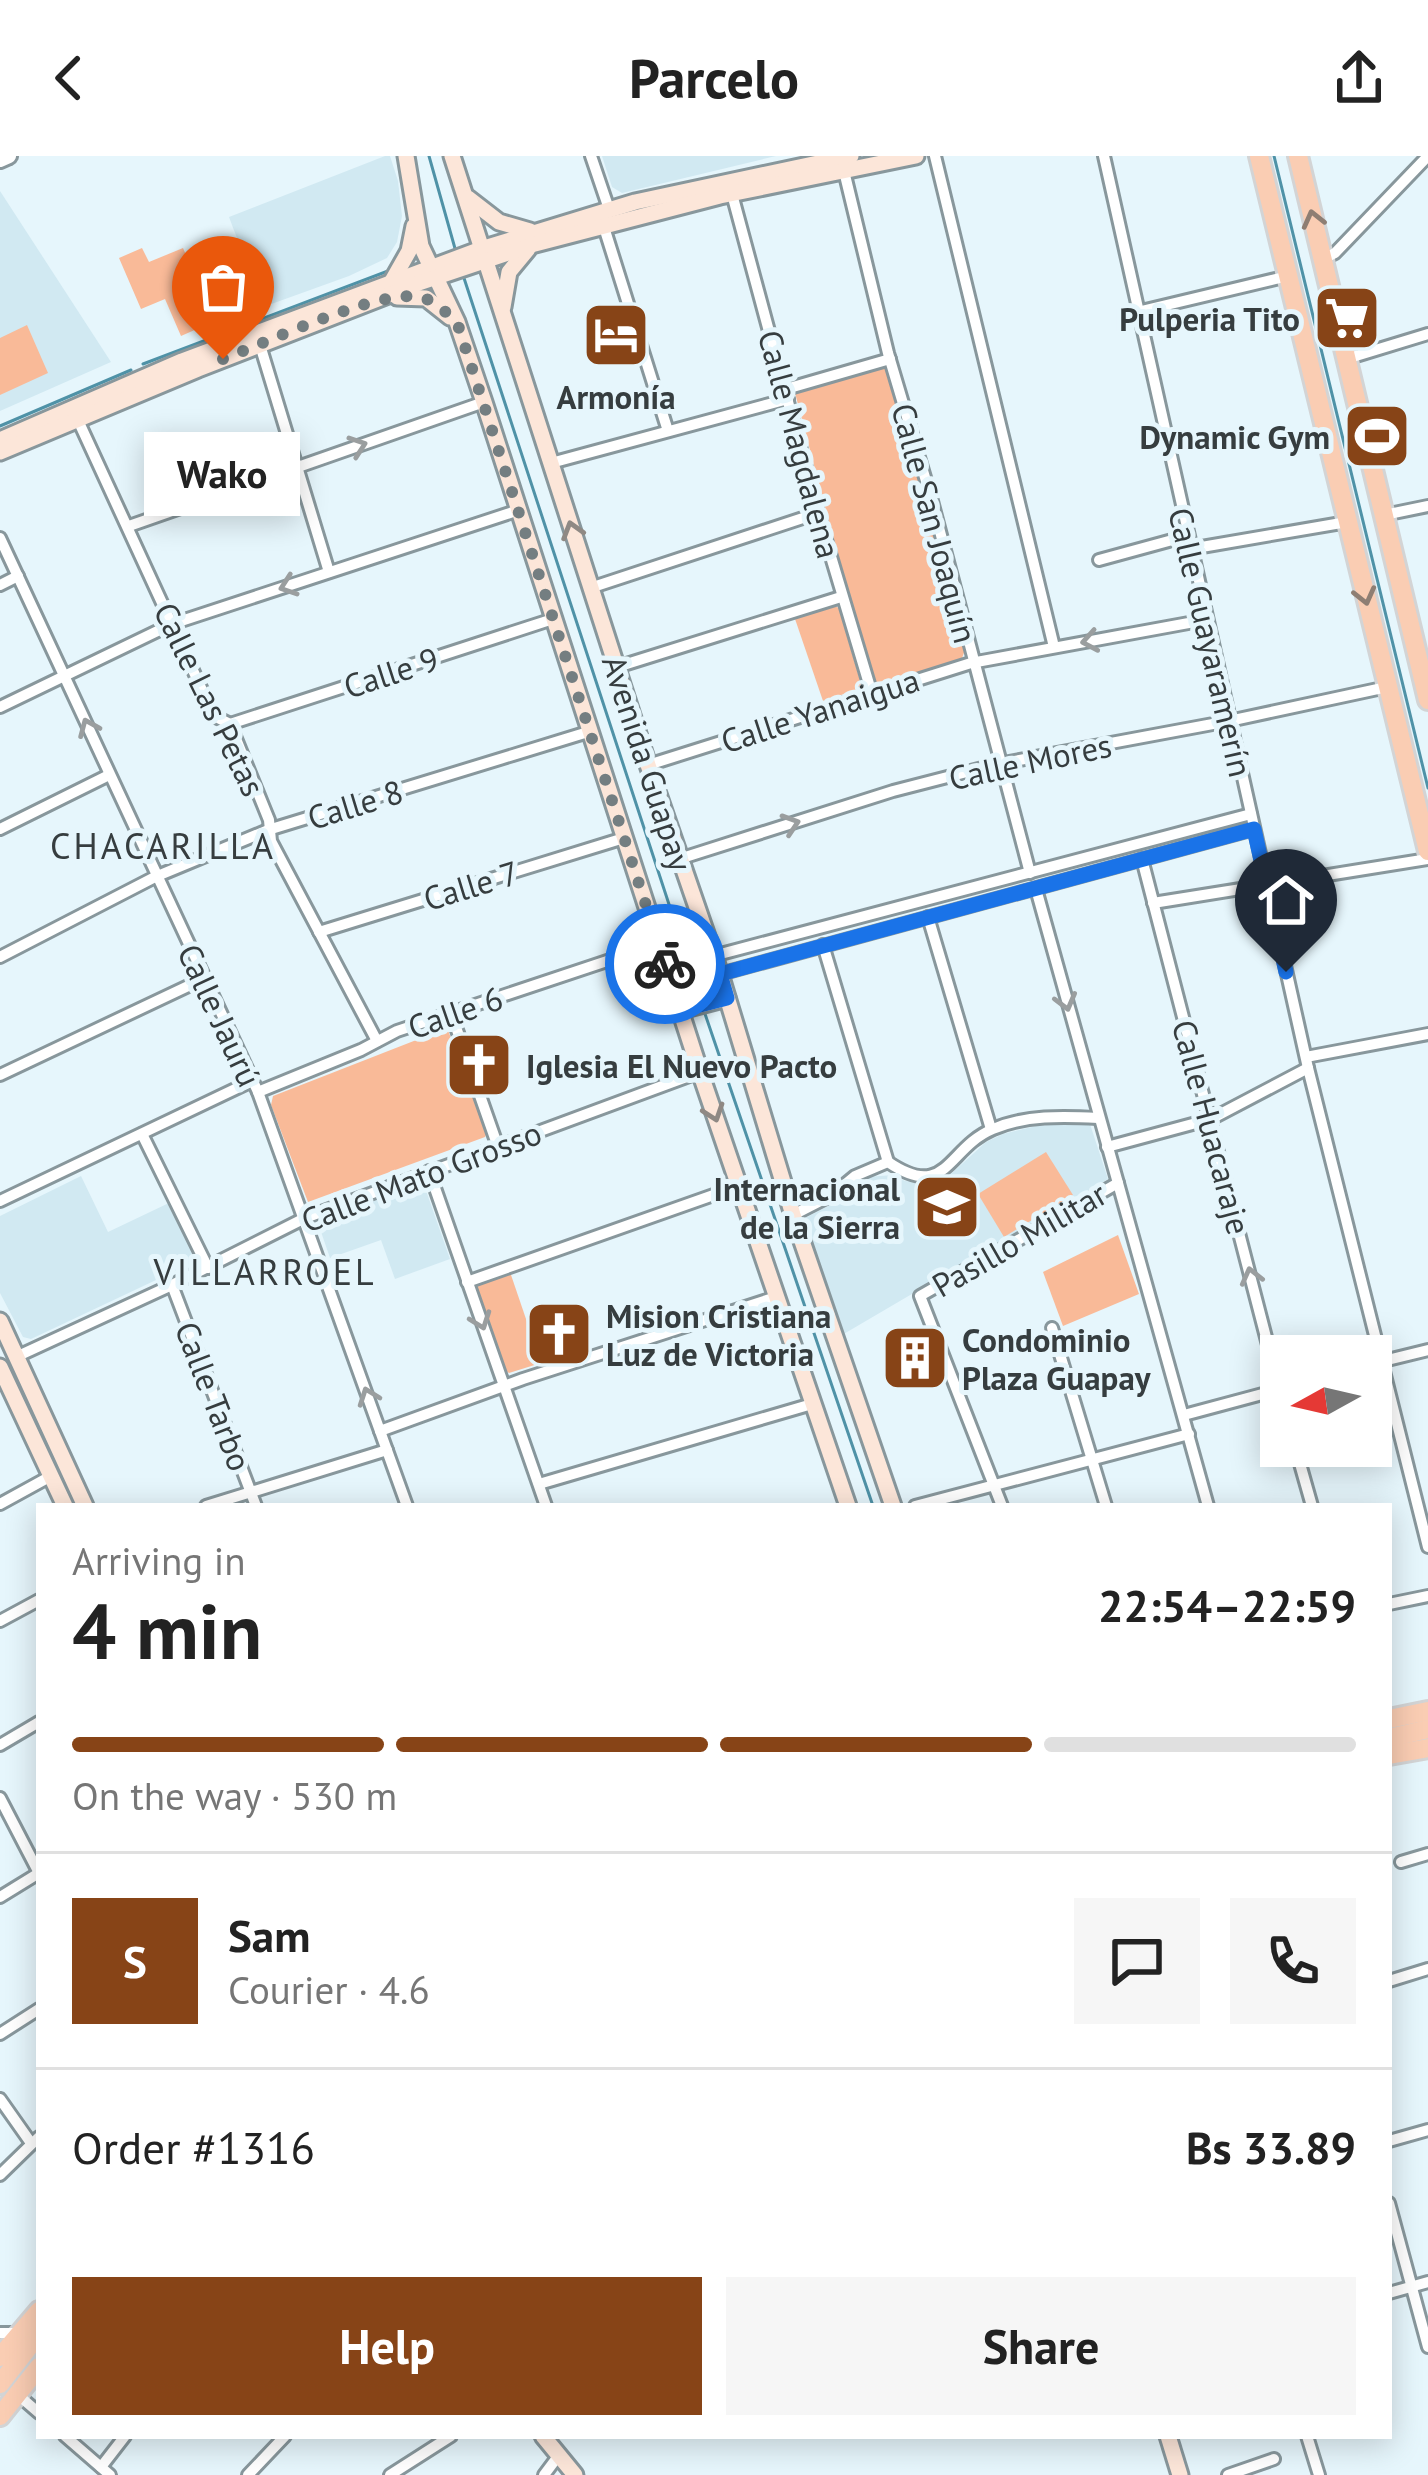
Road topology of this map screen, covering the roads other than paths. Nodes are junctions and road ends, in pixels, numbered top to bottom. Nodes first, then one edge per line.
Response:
1 (9, 156) edge
2 (406, 156) edge
3 (452, 156) edge
4 (591, 156) edge
5 (889, 156) edge
6 (916, 156) edge
7 (934, 156) edge
8 (1104, 156) edge
9 (1259, 156) edge
10 (1428, 156) edge
11 (0, 160) edge
12 (1300, 162) edge
13 (848, 164) edge
14 (464, 193) junction
15 (726, 195) junction
16 (416, 217) junction
17 (606, 217) junction
18 (540, 238) junction
19 (478, 256) junction
20 (1323, 259) junction
21 (439, 270) junction
22 (1288, 276) junction
23 (392, 281) junction
24 (358, 294) junction
25 (376, 302) junction
26 (1137, 312) junction
27 (457, 322) junction
28 (504, 322) junction
29 (1428, 334) edge
30 (260, 345) junction
31 (222, 346) junction
32 (890, 359) junction
33 (1346, 359) junction
34 (182, 361) junction
35 (160, 385) junction
36 (787, 394) junction
37 (484, 402) junction
38 (77, 418) junction
39 (668, 431) junction
40 (0, 447) edge
41 (551, 463) junction
42 (295, 469) junction
43 (1428, 506) edge
44 (519, 509) junction
45 (818, 513) junction
46 (1384, 515) junction
47 (1347, 521) junction
48 (129, 526) junction
49 (0, 538) edge
50 (1188, 542) junction
51 (1099, 560) dead end
52 (329, 572) junction
53 (18, 576) junction
54 (0, 585) edge
55 (590, 588) junction
56 (842, 597) junction
57 (553, 619) junction
58 (1205, 620) junction
59 (172, 624) junction
60 (1054, 647) junction
61 (971, 663) junction
62 (616, 667) junction
63 (65, 674) junction
64 (1425, 678) edge
65 (1387, 687) junction
66 (872, 694) junction
67 (1428, 700) edge
68 (0, 707) edge
69 (1229, 721) junction
70 (230, 724) junction
71 (588, 732) junction
72 (998, 764) junction
73 (648, 765) junction
74 (109, 775) junction
75 (1251, 814) junction
76 (1254, 829) junction
77 (0, 830) edge
78 (268, 830) junction
79 (623, 838) junction
80 (1428, 855) edge
81 (679, 859) junction
82 (1142, 859) junction
83 (1065, 864) junction
84 (1030, 873) junction
85 (155, 877) junction
86 (1069, 880) junction
87 (1267, 887) junction
88 (1036, 889) junction
89 (1153, 903) junction
90 (872, 916) junction
91 (928, 917) junction
92 (319, 932) junction
93 (876, 932) junction
94 (658, 944) junction
95 (823, 946) junction
96 (0, 956) edge
97 (713, 956) junction
98 (720, 974) junction
99 (203, 979) junction
100 (727, 998) junction
101 (685, 1009) junction
102 (451, 1013) junction
103 (1428, 1034) edge
104 (377, 1041) junction
105 (1307, 1063) junction
106 (700, 1072) junction
107 (0, 1076) edge
108 (255, 1086) junction
109 (1098, 1118) junction
110 (1210, 1119) junction
111 (991, 1130) junction
112 (142, 1133) junction
113 (497, 1144) junction
114 (1107, 1148) junction
115 (888, 1162) junction
116 (429, 1171) junction
117 (1118, 1183) junction
118 (739, 1186) junction
119 (0, 1202) edge
120 (793, 1214) junction
121 (305, 1219) junction
122 (208, 1268) junction
123 (467, 1282) junction
124 (172, 1286) junction
125 (776, 1297) junction
126 (0, 1321) edge
127 (1052, 1328) dead end
128 (1266, 1335) edge
129 (1370, 1335) edge
130 (1428, 1350) edge
131 (18, 1356) junction
132 (1392, 1359) edge
133 (0, 1368) edge
134 (505, 1385) junction
135 (1260, 1396) edge
136 (812, 1404) junction
137 (1184, 1415) junction
138 (1392, 1417) edge
139 (380, 1431) junction
140 (1189, 1434) junction
141 (387, 1450) junction
142 (1094, 1460) junction
143 (1301, 1467) edge
144 (51, 1476) junction
145 (538, 1484) junction
146 (994, 1486) junction
147 (251, 1492) junction
148 (63, 1503) edge
149 (84, 1503) edge
150 (216, 1503) edge
151 (255, 1503) edge
152 (406, 1503) edge
153 (545, 1503) edge
154 (847, 1503) edge
155 (892, 1503) edge
156 (927, 1503) edge
157 (1001, 1503) edge
158 (1105, 1503) edge
159 (1207, 1503) edge
160 (1311, 1503) edge
161 (0, 1504) edge
162 (1428, 1547) edge
163 (1428, 1596) edge
164 (36, 1602) edge
165 (1392, 1603) edge
166 (0, 1622) edge
167 (1428, 1711) edge
168 (1392, 1718) edge
169 (36, 1724) edge
170 (1428, 1729) edge
171 (1392, 1737) edge
172 (0, 1745) edge
173 (1428, 1748) edge
174 (1392, 1754) edge
175 (0, 1798) edge
176 (1428, 1854) edge
177 (1401, 1862) dead end
178 (36, 1867) edge
179 (36, 1875) edge
180 (0, 1897) edge
181 (1428, 1969) edge
182 (1392, 1980) edge
183 (36, 2011) edge
184 (0, 2034) edge
185 (0, 2099) edge
186 (1428, 2129) edge
187 (35, 2140) edge
188 (1392, 2140) edge
189 (0, 2175) edge
190 (1392, 2214) edge
191 (1428, 2282) edge
192 (1411, 2287) junction
193 (1392, 2292) edge
194 (19, 2333) edge
195 (1428, 2348) edge
196 (0, 2353) edge
197 (36, 2369) edge
198 (9, 2389) edge
199 (36, 2411) edge
200 (0, 2416) edge
201 (69, 2439) edge
202 (123, 2439) edge
203 (281, 2439) edge
204 (446, 2439) edge
205 (546, 2439) edge
206 (1169, 2439) edge
207 (1308, 2439) edge
208 (559, 2455) junction
209 (1274, 2459) dead end
210 (106, 2471) edge
211 (248, 2475) edge
212 (390, 2475) edge
213 (544, 2475) edge
214 (575, 2475) edge
215 (1179, 2475) edge
216 (1228, 2475) edge
217 (1318, 2475) edge

1 - 11 street
2 - 16 main road, Avenida Guapay
3 - 14 main road, Avenida Guapay
4 - 17 street
5 - 13 main road
6 - 13 main road
7 - 60 street
8 - 26 street, Calle Guayaramerín
9 - 22 main road
10 - 20 street
20 -> 12 main road
13 - 15 main road
13 - 17 main road
13 - 32 street, Calle San Joaquín
14 - 18 main road
14 - 19 main road, Avenida Guapay
15 - 17 main road
15 - 36 street, Calle Magdalena
16 - 21 main road, Avenida Guapay
16 - 23 main road
17 - 18 main road
17 - 39 street
18 - 19 main road
18 - 28 main road
19 - 21 main road
19 - 28 main road, Avenida Guapay
20 - 33 main road
21 - 23 main road
21 - 25 main road
21 - 27 main road, Avenida Guapay
22 - 26 street
22 - 47 main road
23 - 24 main road
24 - 30 main road
24 - 31 main road
25 - 27 main road
25 - 30 main road
26 - 50 street, Calle Guayaramerín
27 - 37 main road, Avenida Guapay
28 - 41 main road, Avenida Guapay
29 - 33 street
30 - 35 main road
30 - 42 street
31 - 34 main road
31 - 35 main road
32 - 36 street
32 - 61 street, Calle San Joaquín
33 - 46 main road
34 - 38 main road
34 - 40 main road
35 - 38 main road
36 - 39 street
36 - 45 street, Calle Magdalena
42 -> 37 street
37 - 44 main road, Avenida Guapay
38 - 40 main road
38 - 48 street, Calle Las Petas
39 - 41 street
55 -> 41 main road, Avenida Guapay
42 - 48 street
42 - 52 street
43 - 46 street
44 - 52 street
44 - 57 main road, Avenida Guapay
45 - 55 street
45 - 56 street, Calle Magdalena
46 - 64 main road
47 - 50 street
47 -> 65 main road
48 - 59 street, Calle Las Petas
49 - 53 street, Calle Jaurú
50 - 51 street
50 - 58 street, Calle Guayaramerín
52 -> 59 street
53 - 54 street
53 - 63 street, Calle Jaurú
55 - 62 main road, Avenida Guapay
56 - 62 street
56 - 66 street, Calle Magdalena
57 - 70 street, Calle 9
57 - 71 main road, Avenida Guapay
58 -> 60 street, Calle Yanaigua
58 - 69 street, Calle Guayaramerín
59 - 63 street
59 - 70 street, Calle Las Petas
60 - 61 street, Calle Yanaigua
61 - 66 street, Calle Yanaigua
61 - 72 street, Calle San Joaquín
62 - 73 main road, Avenida Guapay
63 - 68 street
74 -> 63 street, Calle Jaurú
64 - 67 main road
65 - 69 street, Calle Mores
65 - 80 main road
66 - 73 street, Calle Yanaigua
69 - 72 street, Calle Mores
69 - 75 street, Calle Guayaramerín
70 - 78 street, Calle Las Petas
71 - 78 street, Calle 8
71 - 79 main road, Avenida Guapay
81 -> 72 street, Calle Mores
72 - 84 street, Calle San Joaquín
73 - 81 main road, Avenida Guapay
74 - 77 street
74 - 85 street, Calle Jaurú
75 - 76 street, Calle Guayaramerín
75 - 83 street
76 - 82 street
76 - 87 street, Calle Guayaramerín
78 - 85 street, Calle 8
78 - 92 street, Calle Las Petas
79 - 92 street, Calle 7
79 - 94 main road, Avenida Guapay
80 - 87 street
81 - 97 main road, Avenida Guapay
82 - 86 street
82 - 89 street, Calle Huacaraje
83 - 84 street
83 - 86 street
84 - 90 street
85 - 96 street, Calle 8
85 - 99 street, Calle Jaurú
86 - 88 street
87 - 89 street
87 - 105 street, Calle Guayaramerín
88 - 91 street
88 -> 109 street
89 - 110 street, Calle Huacaraje
90 - 93 street
90 - 97 street
91 - 93 street
91 - 111 street
92 - 104 street, Calle Las Petas
93 - 95 street
94 - 101 main road, Avenida Guapay
94 - 102 street, Calle 6
95 - 98 street
95 - 115 street
97 - 98 main road, Avenida Guapay
98 - 100 main road, Avenida Guapay
99 - 107 street
99 - 108 street, Calle Jaurú
100 - 101 main road
100 - 120 main road, Avenida Guapay
101 - 106 main road, Avenida Guapay
102 - 104 street, Calle 6
102 - 113 street
103 - 105 street
104 - 108 street, Calle 6
105 - 110 street
105 - 129 street, Calle Guayaramerín
106 - 113 street, Calle Mato Grosso
106 -> 118 main road, Avenida Guapay
108 - 112 street, Calle 6
108 - 121 street, Calle Jaurú
109 - 111 street
109 - 114 street
110 - 114 street
128 -> 110 street, Calle Huacaraje
111 - 115 street
112 - 119 street, Calle 6
112 - 122 street
113 - 116 street, Calle Mato Grosso
114 - 117 street
115 - 120 street
116 - 121 street, Calle Mato Grosso
116 - 123 street
117 - 137 street
117 - 146 street, Pasillo Militar
118 - 123 street
118 - 125 main road, Avenida Guapay
120 - 155 main road, Avenida Guapay
121 - 122 street, Calle Mato Grosso
139 -> 121 street, Calle Jaurú
122 - 124 street, Calle Mato Grosso
123 -> 134 street
124 - 131 street, Calle Mato Grosso
124 - 147 street, Calle Tarbo
125 - 134 street
125 - 136 main road, Avenida Guapay
126 - 131 main road
127 - 142 street
130 - 132 street
131 - 149 main road
133 - 144 main road
134 - 139 street
134 - 145 street
135 - 137 street
136 - 145 street
136 - 154 main road, Avenida Guapay
137 - 140 street
138 - 162 street, Calle Guayaramerín
139 - 141 street, Calle Jaurú
140 - 142 street
140 - 159 street
141 - 147 street
141 - 152 street, Calle Jaurú
142 - 146 street
142 - 158 street
143 - 160 street
144 - 148 main road
144 - 161 street
145 - 153 street
146 - 156 street
146 - 157 street
147 - 150 street
147 - 151 street, Calle Tarbo
163 - 165 street
164 - 166 street
167 - 168 main road
169 - 172 street
170 - 171 main road
173 - 174 main road
175 - 178 street
176 - 177 street
179 - 180 street
181 - 182 street
183 - 184 street
185 - 187 street
186 - 188 street
187 - 189 street
190 - 192 street
191 - 192 street
192 - 193 street
192 - 195 street
194 - 196 main road
194 - 198 main road
197 - 198 main road
198 - 199 street
198 - 200 main road
201 - 210 street
202 - 210 street
203 - 211 street
204 - 212 street
205 - 208 main road
206 - 215 main road
207 - 217 street
208 - 213 street
208 - 214 main road
209 - 216 street

